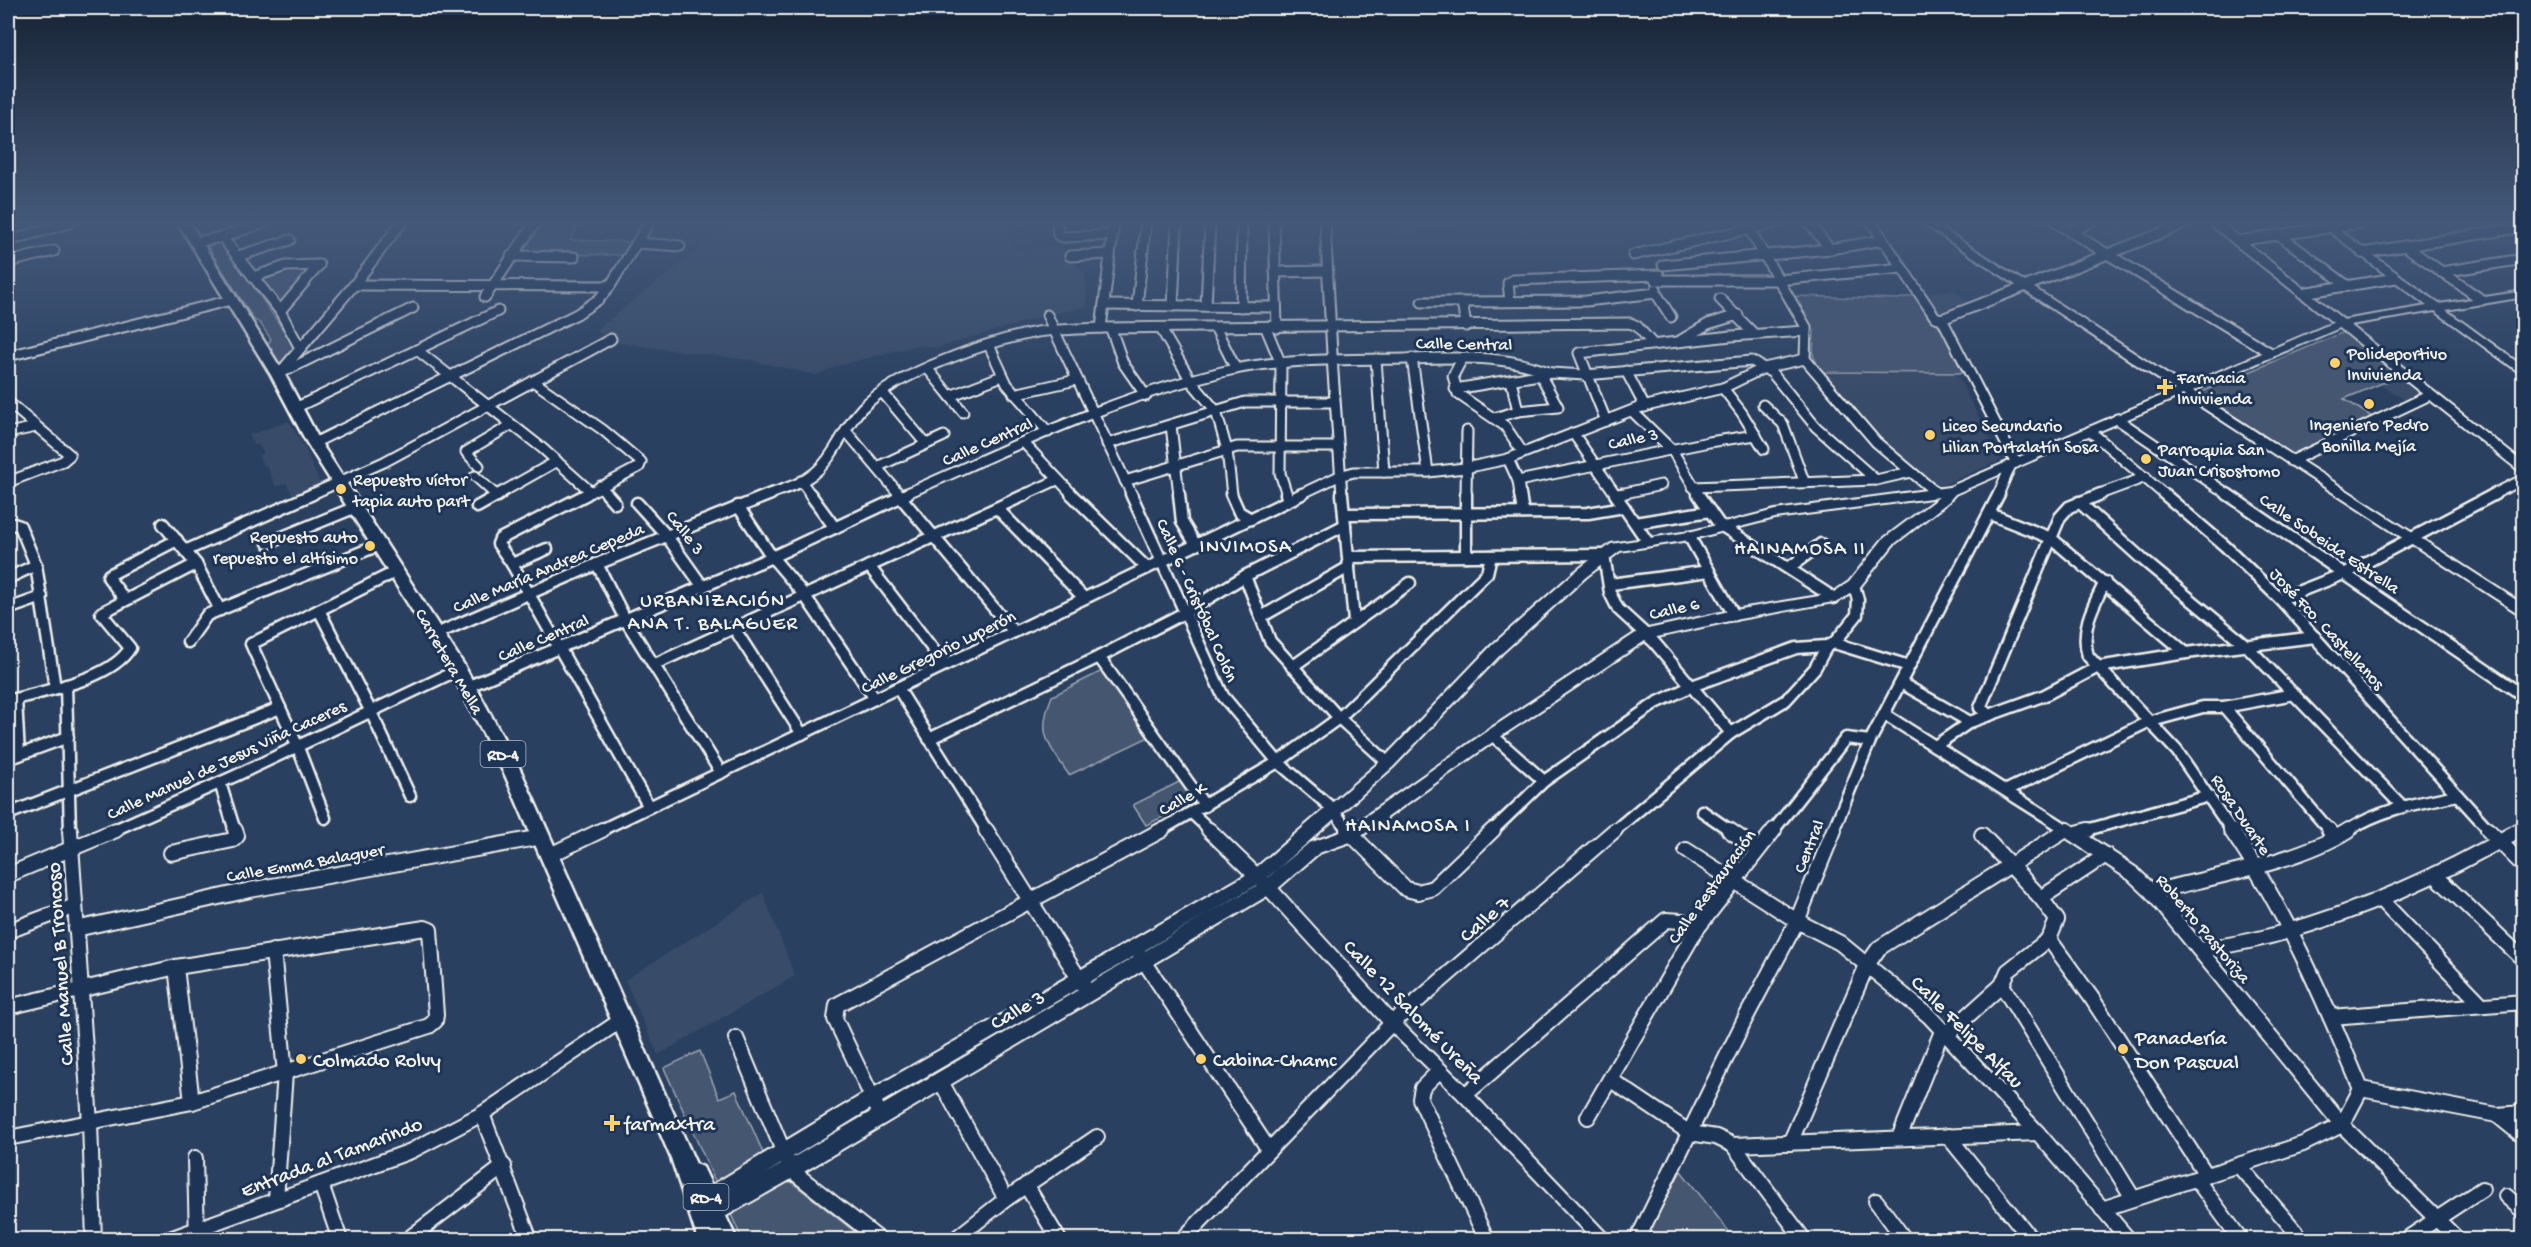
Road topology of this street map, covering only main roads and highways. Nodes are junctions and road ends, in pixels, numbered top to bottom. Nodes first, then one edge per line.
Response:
1 (220, 281) edge
2 (705, 1215) edge
3 (726, 1239) edge

1 - 2 main road, Carretera Mella / RD-4
2 - 3 main road, RD-4

